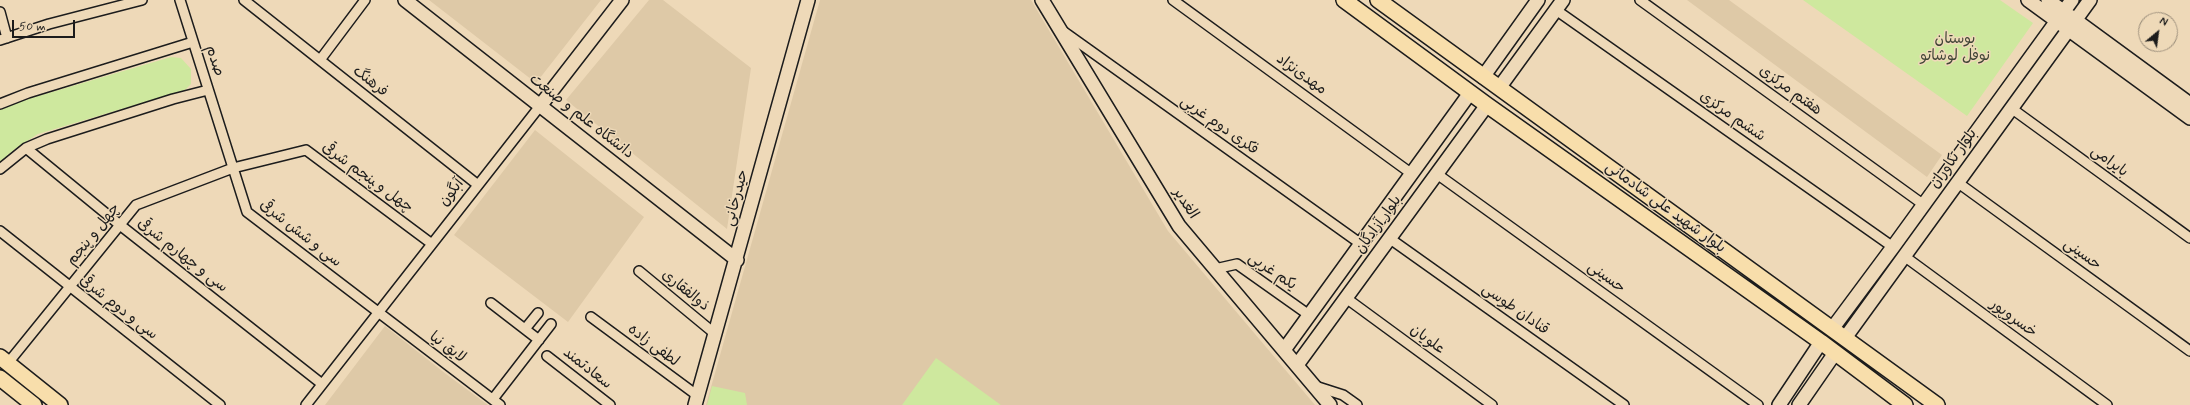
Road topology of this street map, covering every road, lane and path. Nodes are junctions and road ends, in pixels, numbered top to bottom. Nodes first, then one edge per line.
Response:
1 (142, 0) edge
2 (180, 0) edge
3 (244, 0) edge
4 (365, 0) edge
5 (405, 0) edge
6 (622, 0) edge
7 (808, 0) edge
8 (1042, 0) edge
9 (1173, 0) edge
10 (1344, 0) edge
11 (1378, 0) edge
12 (1538, 0) edge
13 (1640, 0) edge
14 (2028, 0) edge
15 (2048, 0) edge
16 (2072, 0) edge
17 (2090, 0) edge
18 (1560, 5) edge
19 (0, 12) edge
20 (2060, 16) junction
21 (2072, 25) junction
22 (1061, 30) junction
23 (4, 39) edge
24 (193, 42) junction
25 (320, 60) junction
26 (1483, 77) junction
27 (556, 86) junction
28 (1499, 88) junction
29 (208, 90) junction
30 (1470, 93) junction
31 (0, 104) edge
32 (2190, 104) edge
33 (1487, 105) junction
34 (540, 106) junction
35 (2011, 108) junction
36 (2190, 118) edge
37 (558, 119) junction
38 (26, 148) junction
39 (233, 168) junction
40 (0, 169) edge
41 (1412, 174) junction
42 (1436, 174) junction
43 (1958, 182) junction
44 (478, 185) junction
45 (1924, 205) junction
46 (120, 225) junction
47 (0, 231) edge
48 (1389, 238) junction
49 (2190, 238) edge
50 (432, 244) junction
51 (1361, 244) junction
52 (1893, 247) junction
53 (1904, 256) junction
54 (737, 260) junction
55 (1215, 269) junction
56 (639, 271) dead end
57 (69, 288) junction
58 (1346, 298) junction
59 (491, 303) dead end
60 (378, 313) junction
61 (538, 313) dead end
62 (1310, 315) junction
63 (591, 317) dead end
64 (551, 324) dead end
65 (525, 329) junction
66 (1832, 329) junction
67 (714, 333) junction
68 (1845, 338) junction
69 (539, 340) junction
70 (1821, 342) junction
71 (1284, 350) junction
72 (2190, 351) edge
73 (1835, 353) junction
74 (547, 356) dead end
75 (4, 360) edge
76 (1296, 365) junction
77 (2, 384) edge
78 (322, 384) junction
79 (1314, 386) junction
80 (696, 401) edge
81 (496, 402) edge
82 (34, 405) edge
83 (60, 405) edge
84 (220, 405) edge
85 (306, 405) edge
86 (610, 405) edge
87 (1330, 405) edge
88 (1357, 405) edge
89 (1492, 405) edge
90 (1624, 405) edge
91 (1758, 405) edge
92 (1779, 405) edge
93 (1799, 405) edge
94 (1905, 405) edge
95 (1937, 405) edge
96 (2107, 405) edge

1 - 23 street
2 - 24 street
3 - 25 street, فرهنگ
4 - 25 street
5 - 34 main road, دانشگاه علم و صنعت
6 - 27 main road, آبگون
7 - 54 main road, حیدرخانی
8 - 22 main road, الغدیر
9 - 41 street, مهدی‌نژاد
10 - 30 main road
11 - 26 main road
12 - 26 main road
13 - 45 street, هفتم مرکزی
14 - 20 main road
15 - 20 main road
16 - 20 main road, بلوار تکاوران
17 - 21 main road, بلوار تکاوران
18 - 28 main road
18 - 52 street, ششم مرکزی
19 - 23 street
20 - 21 main road
20 - 45 main road, بلوار تکاوران
21 - 32 main road
21 - 35 main road, بلوار تکاوران
21 - 36 main road
22 - 51 street, فکری دوم غربی
22 - 55 main road, الغدیر
24 - 29 street, صدم
24 - 31 street, صدم
25 - 44 street, فرهنگ
26 - 28 main road, بلوار شهید علی شادمانی
26 - 30 main road
27 - 34 main road, آبگون
27 - 37 main road
28 - 33 main road
28 - 66 main road, بلوار شهید علی شادمانی
29 - 38 street, صدم
29 - 39 street, سی و شش شرقی
30 - 33 main road, بلوار شهید علی شادمانی
30 - 41 main road, بلوار آزادگان
33 - 42 main road, بلوار آزادگان
33 - 70 main road, بلوار شهید علی شادمانی
34 - 37 main road, دانشگاه علم و صنعت
34 - 44 street, آبگون
35 - 43 main road, بلوار تکاوران
35 - 49 street, بایرامی
37 - 54 main road, دانشگاه علم و صنعت
38 - 40 street, صدم
38 - 46 street, سی و چهارم شرقی
39 - 46 street, چهل و پنجم
39 - 50 street, چهل و ‍پنجم شرقی
39 - 60 street, سی و شش شرقی
41 - 51 main road, بلوار آزادگان
42 - 48 main road, بلوار آزادگان
42 - 91 street, حسینی
43 - 53 main road, بلوار تکاوران
43 - 72 street, حسینی
44 - 50 street, آبگون
45 - 52 main road, بلوار تکاوران
46 - 57 street, چهل و پنجم
46 - 78 street, سی و چهارم شرقی
47 - 57 street, سی و دوم شرقی
48 - 58 main road, بلوار آزادگان
48 - 90 street, قنادان طوسی
50 - 60 street, آبگون
51 - 62 main road, بلوار آزادگان
52 - 66 main road, بلوار تکاوران
53 - 68 main road, بلوار تکاوران
53 - 96 street, خسروپور
54 - 67 main road, حیدرخانی
55 - 62 street, یکم غربی
55 - 71 main road, الغدیر
56 - 67 street, ذوالفقاری
57 - 75 street, چهل و پنجم
57 - 84 street, سی و دوم شرقی
58 - 76 main road, بلوار آزادگان
58 - 89 street, علویان
59 - 65 street
60 - 78 street, آبگون
60 - 81 street, لایق نیا
61 - 65 street
62 - 71 main road, بلوار آزادگان
63 - 80 street, لطفی زاده
64 - 69 street
65 - 69 street
66 - 68 main road, بلوار شهید علی شادمانی
66 - 70 main road
67 - 80 main road, حیدرخانی
68 - 73 main road
68 - 95 main road
69 - 81 street
70 - 73 main road, بلوار شهید علی شادمانی
70 - 92 main road
71 - 76 main road, الغدیر
73 - 93 main road
73 - 94 main road
74 - 86 street, سعادتمند
75 - 83 main road
76 - 79 main road, الغدیر
77 - 82 main road
78 - 85 street, آبگون
79 - 87 main road, الغدیر
79 - 88 street

